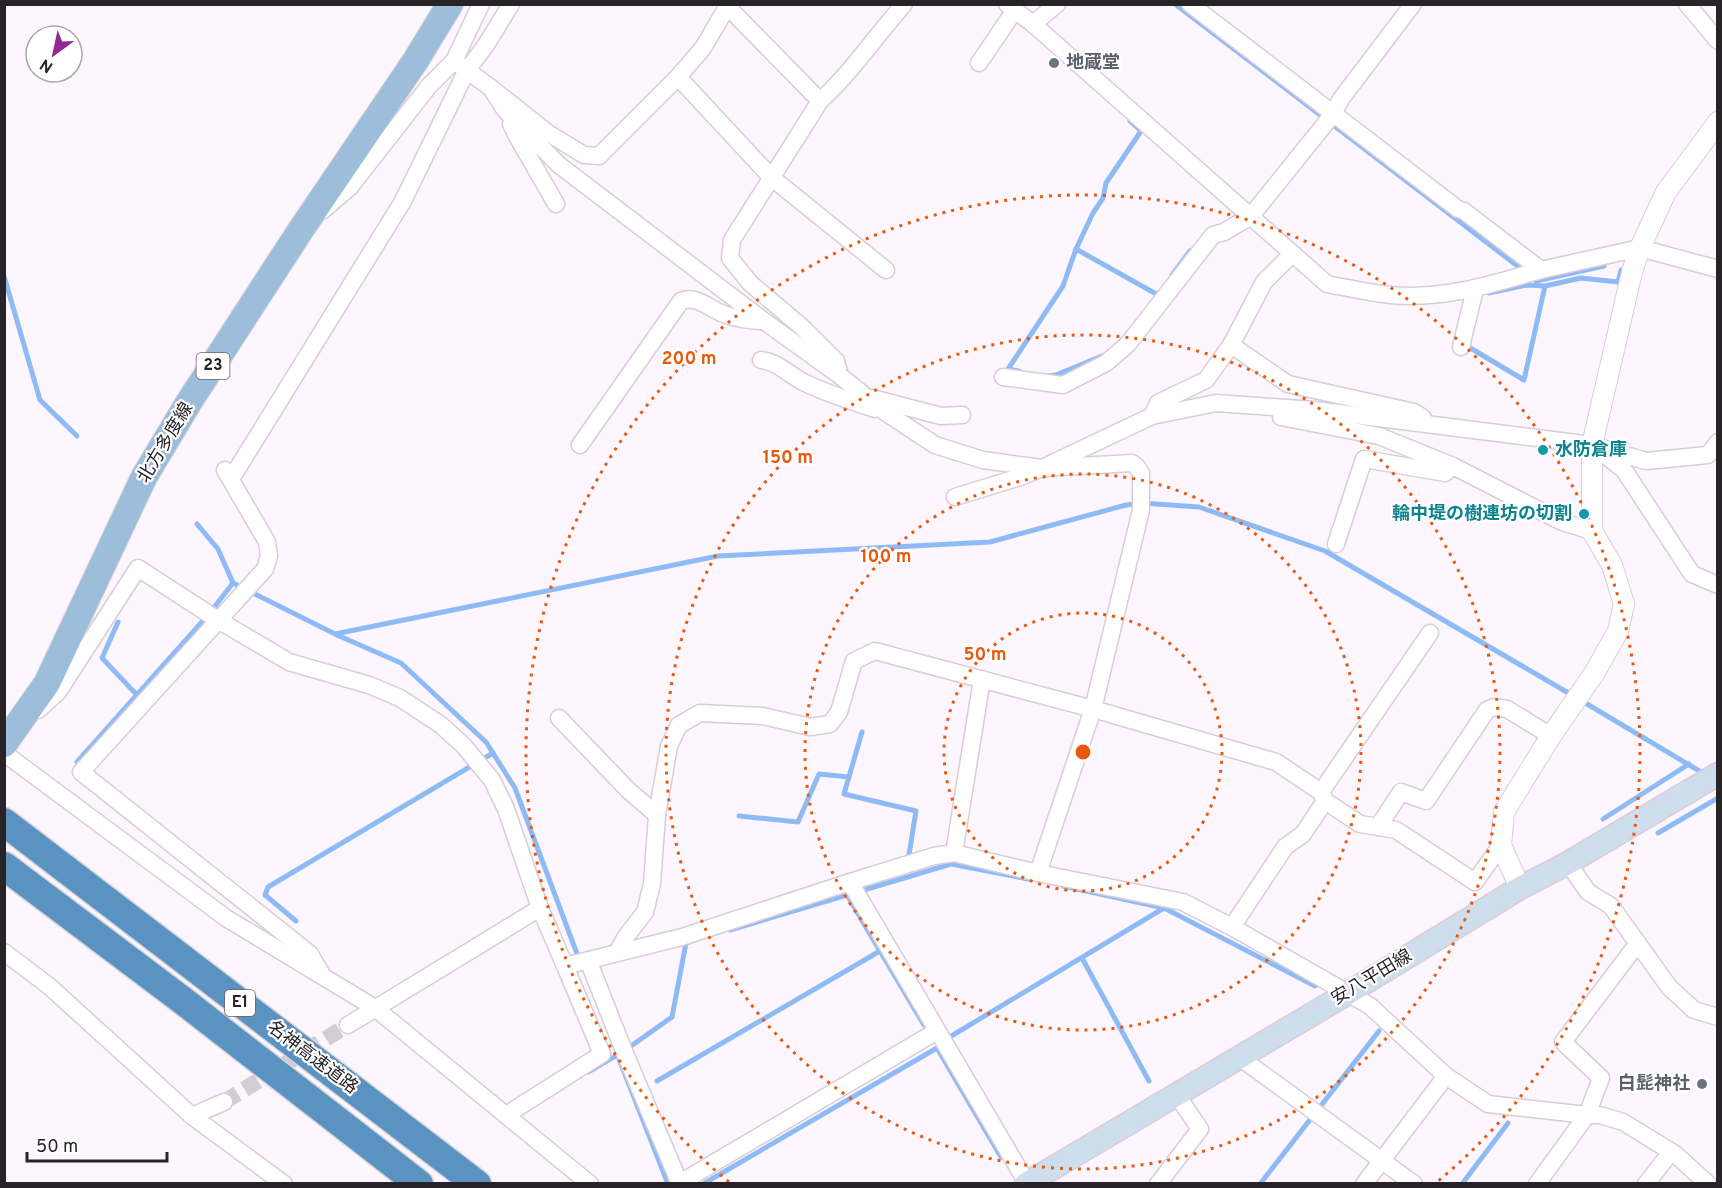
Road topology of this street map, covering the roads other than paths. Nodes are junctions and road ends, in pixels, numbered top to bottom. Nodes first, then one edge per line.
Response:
1 (450, 4) edge
2 (481, 4) edge
3 (511, 4) edge
4 (904, 4) edge
5 (1057, 4) edge
6 (1190, 4) edge
7 (1413, 4) edge
8 (1687, 4) edge
9 (727, 5) edge
10 (1011, 8) edge
11 (1033, 24) junction
12 (1718, 41) edge
13 (979, 63) dead end
14 (460, 66) junction
15 (678, 76) junction
16 (491, 88) junction
17 (820, 102) junction
18 (505, 110) junction
19 (1333, 114) junction
20 (1718, 122) edge
21 (772, 177) junction
22 (556, 204) dead end
23 (1251, 216) junction
24 (300, 231) junction
25 (1640, 248) junction
26 (1292, 254) junction
27 (1718, 269) edge
28 (886, 270) dead end
29 (1542, 270) junction
30 (1475, 289) junction
31 (764, 321) junction
32 (1231, 345) junction
33 (1461, 347) dead end
34 (761, 360) dead end
35 (839, 375) junction
36 (1003, 377) dead end
37 (865, 396) junction
38 (1216, 403) junction
39 (885, 412) junction
40 (962, 415) dead end
41 (1152, 416) junction
42 (1433, 425) junction
43 (1718, 442) edge
44 (580, 445) dead end
45 (1592, 445) junction
46 (1453, 466) junction
47 (1042, 468) junction
48 (955, 497) dead end
49 (1592, 531) junction
50 (1336, 544) dead end
51 (1692, 574) junction
52 (1718, 585) edge
53 (1718, 599) edge
54 (218, 620) junction
55 (1430, 633) dead end
56 (982, 679) junction
57 (1093, 709) junction
58 (559, 718) dead end
59 (1551, 736) junction
60 (7, 744) edge
61 (1718, 774) edge
62 (1323, 796) junction
63 (657, 815) junction
64 (4, 822) edge
65 (1378, 827) junction
66 (1501, 845) junction
67 (954, 853) junction
68 (1568, 863) junction
69 (4, 866) edge
70 (1038, 873) junction
71 (850, 882) junction
72 (1520, 888) junction
73 (540, 909) junction
74 (1232, 927) junction
75 (1638, 943) junction
76 (4, 952) edge
77 (617, 953) junction
78 (588, 960) junction
79 (565, 966) junction
80 (323, 976) junction
81 (1348, 993) junction
82 (375, 1008) junction
83 (1718, 1017) edge
84 (348, 1025) tunnel mouth
85 (937, 1032) junction
86 (1239, 1057) junction
87 (1446, 1076) junction
88 (1176, 1094) junction
89 (224, 1102) tunnel mouth
90 (506, 1115) junction
91 (1587, 1115) junction
92 (192, 1116) junction
93 (1671, 1152) junction
94 (1382, 1160) junction
95 (1033, 1182) edge
96 (680, 1183) edge
97 (284, 1184) edge
98 (418, 1184) edge
99 (477, 1184) edge
100 (590, 1184) edge
101 (1158, 1184) edge
102 (1364, 1184) edge
103 (1414, 1184) edge
104 (1537, 1184) edge
105 (1646, 1184) edge
106 (1708, 1184) edge

1 - 24 main road, 北方多度線 / 23
2 - 14 street
3 - 14 street
4 - 17 street
5 - 11 street
6 - 19 street
7 - 19 street
8 - 12 street
9 - 15 street
9 - 17 street
10 - 11 street
10 - 13 street
11 - 23 street
14 - 16 street
14 - 24 street
14 - 54 street
15 - 16 street
15 - 21 street
16 - 18 street
17 - 21 street
18 - 22 street
18 - 31 street
19 - 23 street
19 - 29 street
20 - 25 street
21 - 28 street
21 - 35 street
23 - 26 street
23 - 36 street
24 - 60 main road, 北方多度線 / 23
25 - 27 street
25 - 29 street
25 - 45 street
26 - 30 street
26 - 32 street
29 - 30 street
30 - 33 street
31 - 35 street
31 - 44 street
32 - 41 street
32 - 42 street
34 - 39 street
35 - 37 street
37 - 39 street
37 - 40 street
38 - 41 street
38 - 42 street
38 - 46 street
39 - 47 street
41 - 47 street
42 - 45 street
43 - 45 street
45 - 49 street
45 - 51 street
46 - 49 street
46 - 50 street
47 - 48 street
47 - 57 street
49 - 59 street
51 - 52 street
51 - 53 street
54 - 60 street
54 - 73 street
54 - 80 street
55 - 62 street
56 - 57 street
56 - 63 street
56 - 67 street
57 - 62 street
57 - 70 street
58 - 63 street
59 - 65 street
59 - 66 street
60 - 80 street
61 - 68 main road, 安八平田線
62 - 65 street
62 - 74 street
63 - 77 street
64 - 99 highway, 名神高速道路 / E1
65 - 66 street
66 - 72 street
67 - 70 street
67 - 71 street
68 - 72 main road, 安八平田線
68 - 75 street
69 - 98 highway, 名神高速道路 / E1
70 - 74 street
71 - 77 street
71 - 85 street
72 - 81 main road, 安八平田線
73 - 79 street
73 - 82 street
74 - 81 street
75 - 83 street
75 - 91 street
76 - 92 street
77 - 78 street
78 - 79 street
78 - 96 street
79 - 90 street
80 - 82 street
81 - 86 main road, 安八平田線
81 - 87 street
82 - 84 street
82 - 90 street
85 - 95 street
85 - 96 street
86 - 88 main road, 安八平田線
86 - 94 street
87 - 91 street
87 - 94 street
88 - 95 main road, 安八平田線
88 - 101 street
89 - 92 street
90 - 100 street
91 - 93 street
91 - 104 street
92 - 97 street
93 - 105 street
93 - 106 street
94 - 102 street
94 - 103 street

